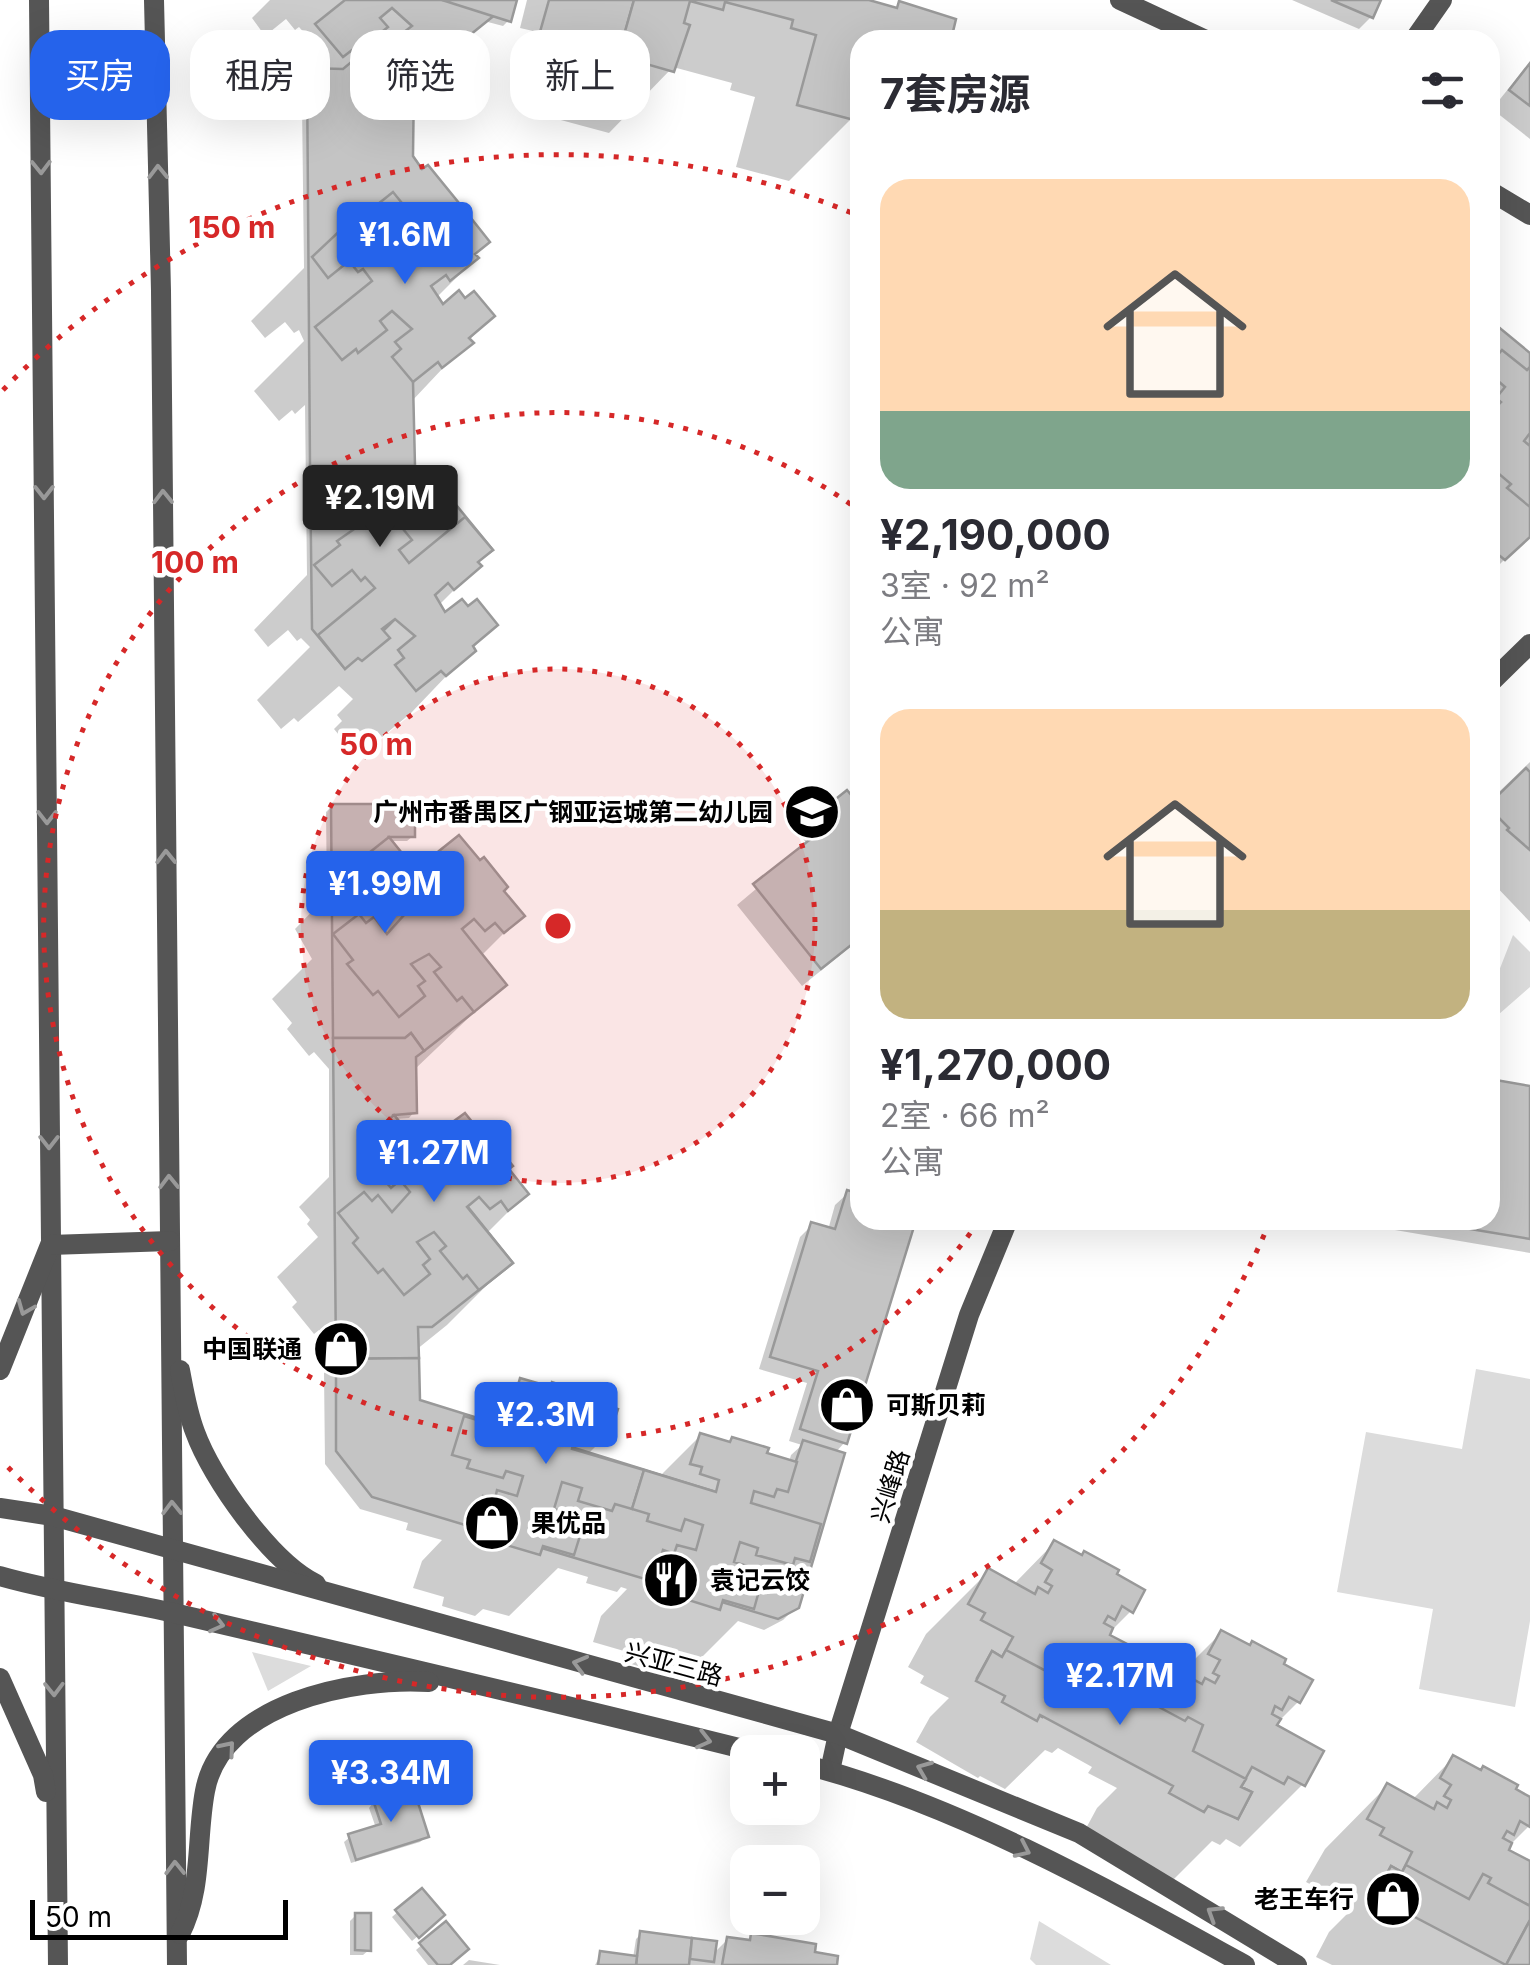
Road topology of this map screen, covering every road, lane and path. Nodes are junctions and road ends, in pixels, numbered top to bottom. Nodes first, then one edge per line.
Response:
1 (39, 0) edge
2 (154, 0) edge
3 (1120, 0) edge
4 (1442, 0) edge
5 (1184, 30) edge
6 (1421, 30) edge
7 (1500, 198) edge
8 (1530, 215) edge
9 (1530, 644) edge
10 (1500, 673) edge
11 (1004, 1230) edge
12 (170, 1241) junction
13 (50, 1245) junction
14 (170, 1314) junction
15 (0, 1370) edge
16 (0, 1508) edge
17 (53, 1516) junction
18 (172, 1550) junction
19 (0, 1576) edge
20 (53, 1591) junction
21 (350, 1601) junction
22 (173, 1613) junction
23 (0, 1678) edge
24 (494, 1687) junction
25 (838, 1734) junction
26 (730, 1746) edge
27 (820, 1768) edge
28 (830, 1771) junction
29 (56, 1852) junction
30 (176, 1940) junction
31 (58, 1965) edge
32 (177, 1965) edge
33 (1245, 1965) edge
34 (1297, 1965) edge

1 -> 13 street
12 -> 2 street
3 - 5 street
4 - 6 street
7 - 8 street
9 - 10 street
11 - 25 street, 兴峰路
12 - 13 street
12 - 14 street
13 -> 15 street
13 - 17 street
18 -> 14 street
14 - 21 street
16 - 17 street, 兴亚三路
17 - 18 street, 兴亚三路
17 - 20 street
18 - 21 street, 兴亚三路
18 - 22 street
19 - 20 street
20 - 22 street
20 -> 29 street
25 -> 21 street, 兴亚三路
22 -> 24 street
30 -> 22 street
23 - 29 street
24 -> 26 street
30 -> 24 street
25 - 28 street, 兴峰路
34 -> 25 street, 兴亚三路
27 - 28 street
28 -> 33 street
29 - 31 street
30 - 32 street

